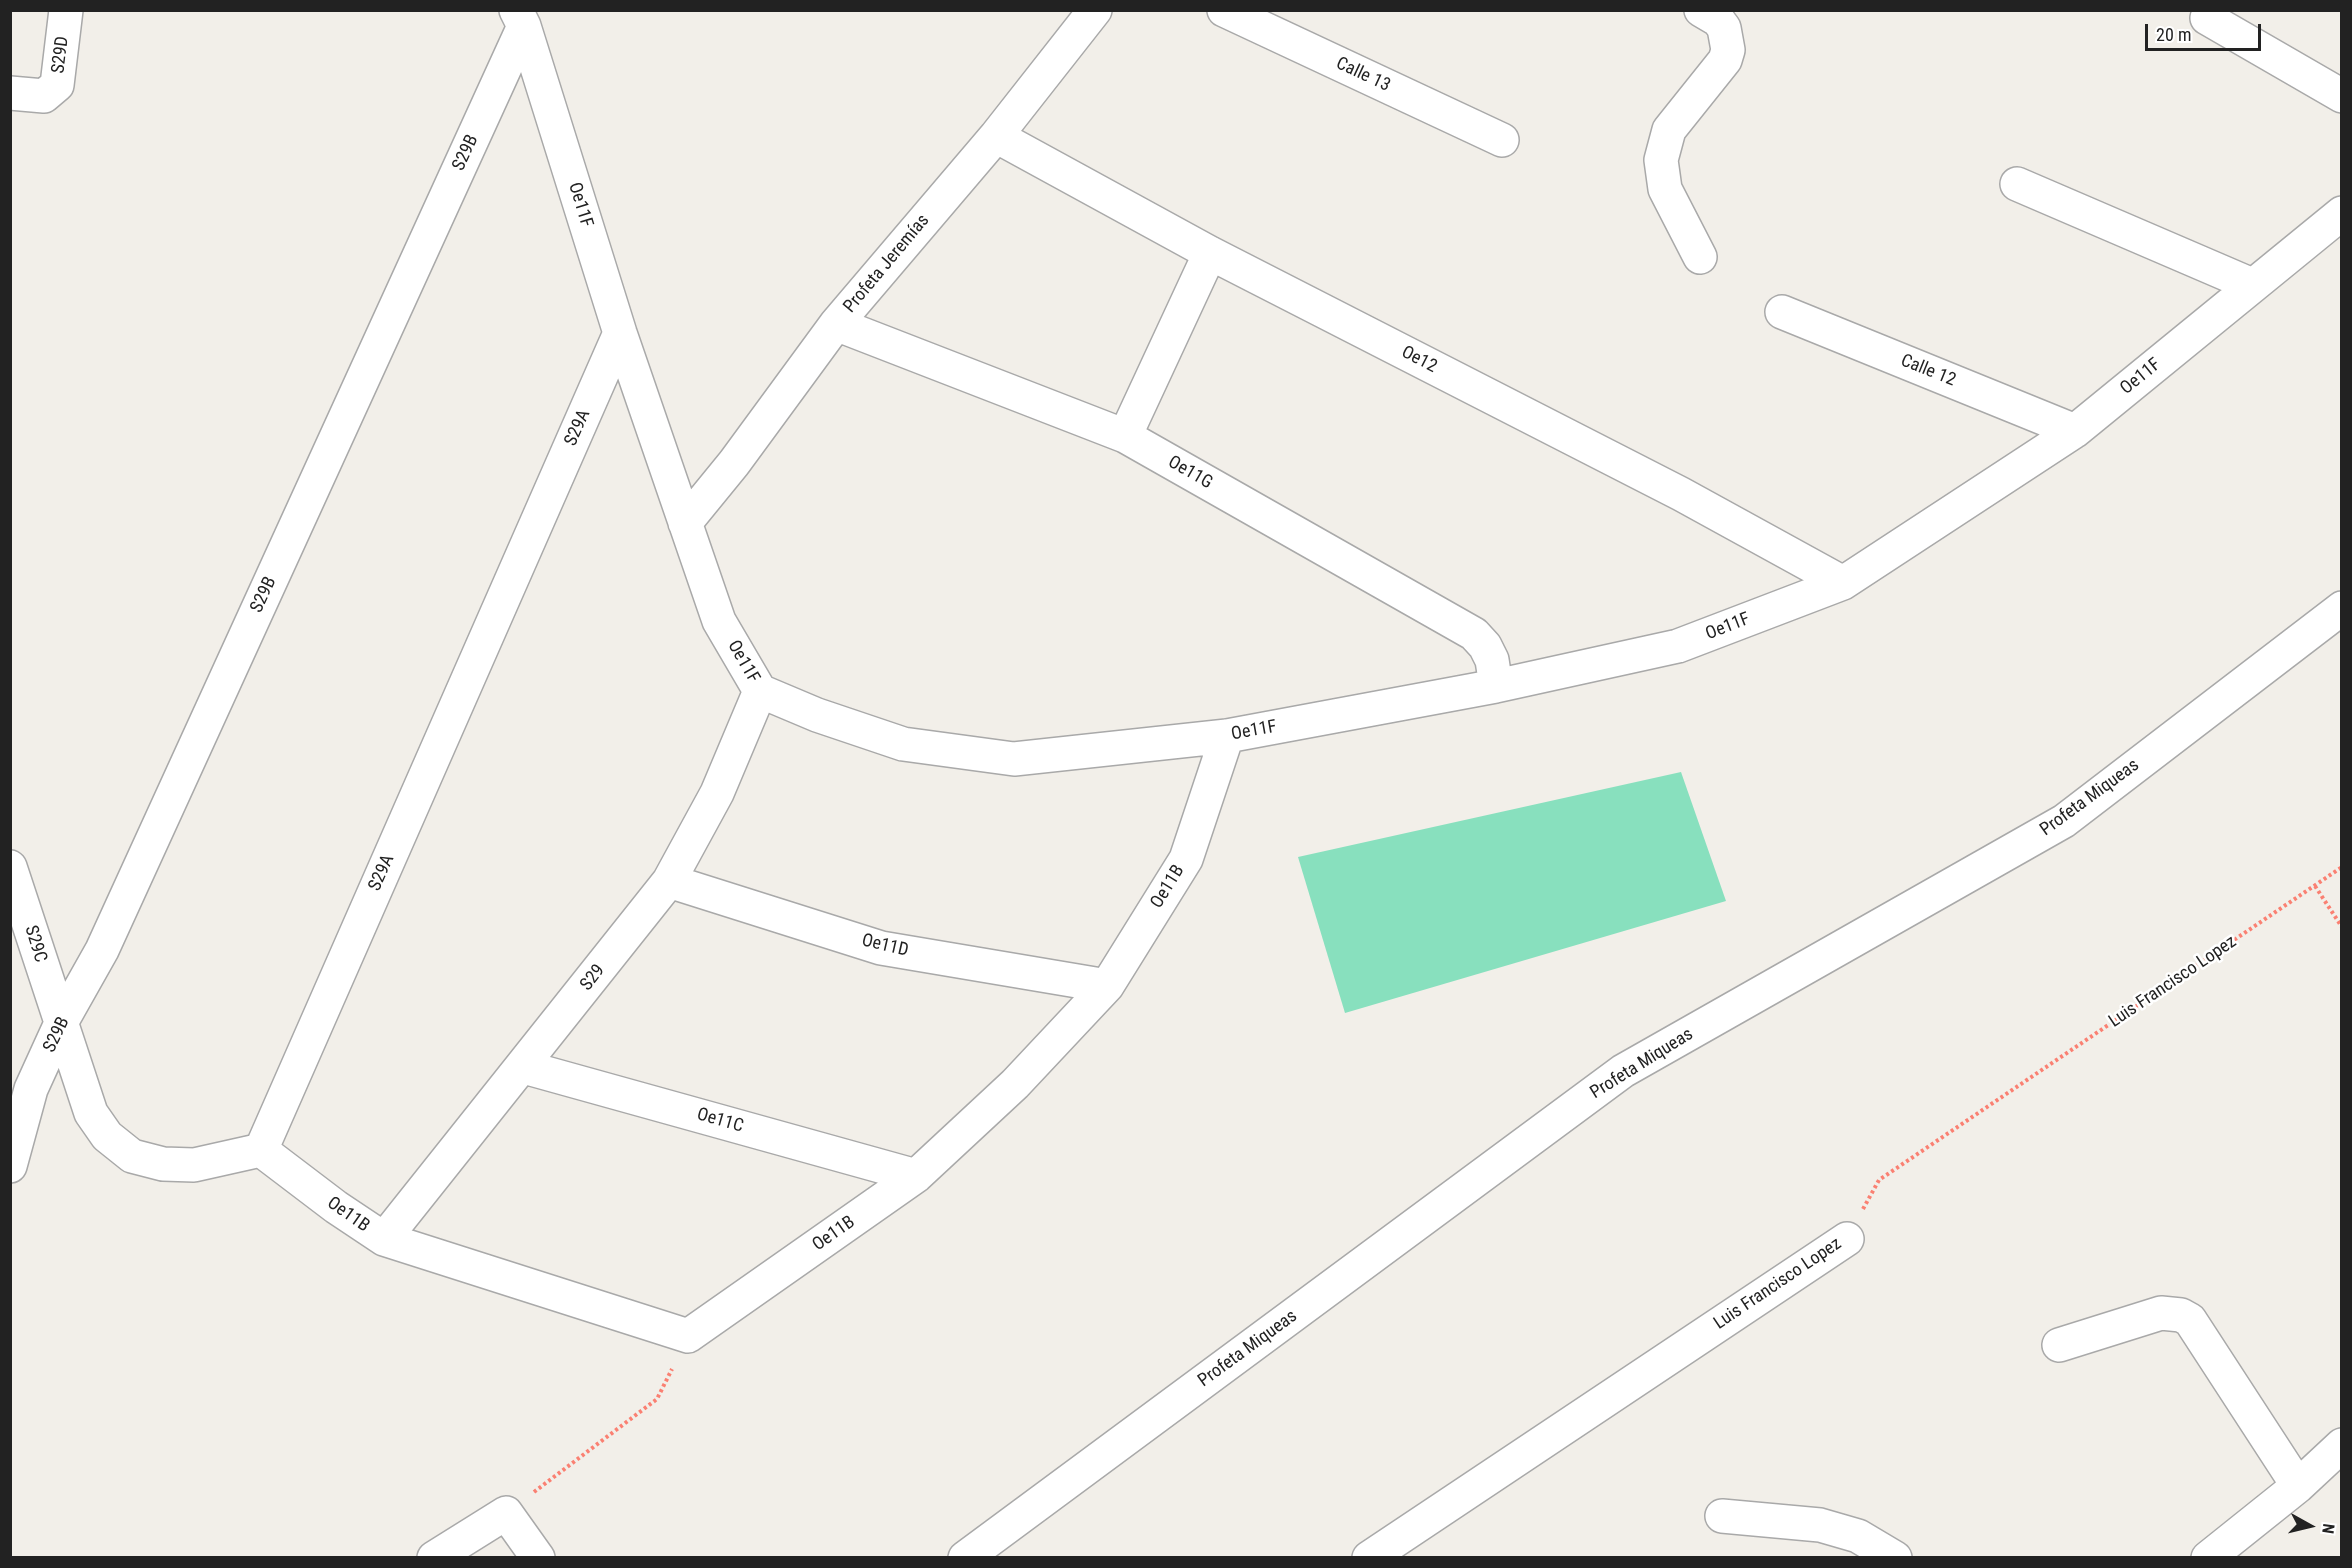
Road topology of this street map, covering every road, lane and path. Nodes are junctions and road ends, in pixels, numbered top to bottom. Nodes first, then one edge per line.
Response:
1 (66, 10) edge
2 (1095, 10) edge
3 (1224, 10) edge
4 (1701, 10) edge
5 (520, 18) edge
6 (2207, 18) dead end
7 (10, 93) edge
8 (2342, 96) edge
9 (996, 136) junction
10 (1502, 140) dead end
11 (2017, 184) dead end
12 (2342, 213) edge
13 (1210, 252) junction
14 (1701, 257) dead end
15 (2252, 285) junction
16 (1782, 312) dead end
17 (836, 324) junction
18 (620, 333) junction
19 (2075, 430) junction
20 (1125, 436) junction
21 (685, 523) junction
22 (1843, 583) junction
23 (2342, 608) edge
24 (1496, 686) junction
25 (760, 691) junction
26 (1227, 736) junction
27 (10, 867) edge
28 (2342, 867) edge
29 (669, 881) junction
30 (2315, 886) junction
31 (2342, 927) edge
32 (1107, 986) junction
33 (63, 1021) junction
34 (524, 1066) junction
35 (261, 1150) junction
36 (10, 1166) edge
37 (916, 1176) junction
38 (384, 1239) junction
39 (1846, 1239) joint
40 (688, 1336) junction
41 (2059, 1345) dead end
42 (2342, 1445) edge
43 (2298, 1486) junction
44 (506, 1513) junction
45 (1722, 1516) dead end
46 (434, 1557) edge
47 (538, 1557) edge
48 (965, 1557) edge
49 (1369, 1557) edge
50 (1895, 1557) edge
51 (2208, 1557) edge

1 - 7 street, S29D
2 - 9 street, Profeta Jeremías
3 - 10 street, Calle 13
4 - 14 street
5 - 18 street, Oe11F
5 - 33 street, S29B
6 - 8 street
9 - 13 street, Oe12
9 - 17 street, Profeta Jeremías
11 - 15 street
12 - 15 street, Oe11F
13 - 20 street
13 - 22 street, Oe12
15 - 19 street, Oe11F
16 - 19 street, Calle 12
17 - 20 street, Oe11G
17 - 21 street, Profeta Jeremías
18 - 21 street, Oe11F
18 - 35 street, S29A
19 - 22 street, Oe11F
20 - 24 street, Oe11G
21 - 25 street, Oe11F
22 - 24 street, Oe11F
23 - 48 street, Profeta Miqueas
24 - 26 street, Oe11F
25 - 26 street, Oe11F
25 - 29 street, S29
26 - 32 street, Oe11B
27 - 33 street, S29C
28 - 30 path, Luis Francisco Lopez
29 - 32 street, Oe11D
29 - 34 street, S29
30 - 31 path
30 - 39 path, Luis Francisco Lopez
32 - 37 street, Oe11B
33 - 35 street
33 - 36 street, S29B
34 - 37 street, Oe11C
34 - 38 street, S29
35 - 38 street, Oe11B
37 - 40 street, Oe11B
38 - 40 street, Oe11B
39 - 49 street, Luis Francisco Lopez
40 - 44 path
41 - 43 street
42 - 43 street
43 - 51 street
44 - 46 street
44 - 47 street
45 - 50 street

